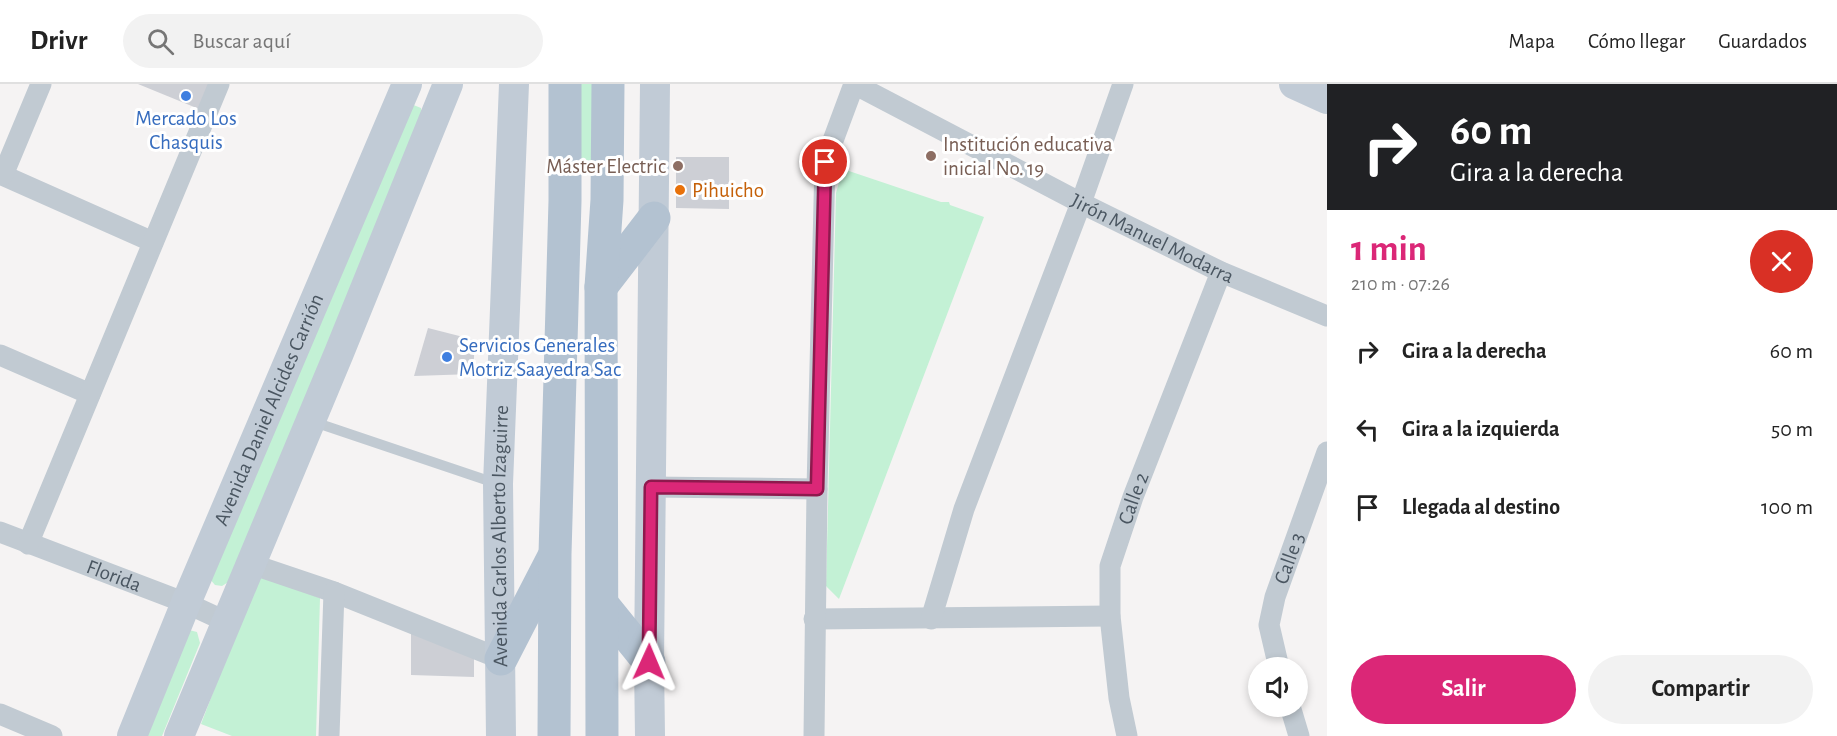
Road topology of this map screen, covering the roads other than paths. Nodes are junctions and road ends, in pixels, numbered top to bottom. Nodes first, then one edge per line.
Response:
1 (40, 84) edge
2 (219, 84) edge
3 (514, 84) edge
4 (565, 84) edge
5 (608, 84) edge
6 (656, 84) edge
7 (854, 84) edge
8 (1123, 84) edge
9 (1294, 84) edge
10 (406, 85) edge
11 (444, 93) edge
12 (1327, 99) edge
13 (1, 174) edge
14 (607, 200) junction
15 (565, 201) junction
16 (1081, 203) junction
17 (654, 218) junction
18 (153, 242) junction
19 (1221, 272) junction
20 (601, 286) junction
21 (1327, 316) edge
22 (0, 355) edge
23 (90, 394) junction
24 (310, 421) junction
25 (1327, 452) edge
26 (498, 484) junction
27 (651, 487) junction
28 (817, 489) junction
29 (0, 532) edge
30 (28, 544) junction
31 (555, 554) junction
32 (251, 564) junction
33 (334, 592) junction
34 (186, 603) junction
35 (603, 605) junction
36 (1110, 616) junction
37 (814, 619) junction
38 (931, 619) junction
39 (227, 622) junction
40 (1276, 657) edge
41 (501, 659) junction
42 (649, 662) junction
43 (0, 714) edge
44 (1293, 717) edge
45 (52, 736) edge
46 (132, 736) edge
47 (179, 736) edge
48 (329, 736) edge
49 (501, 736) edge
50 (554, 736) edge
51 (602, 736) edge
52 (650, 736) edge
53 (814, 736) edge
54 (1127, 736) edge
55 (1299, 736) edge

1 - 13 street
2 - 18 street
3 - 26 street, Avenida Carlos Alberto Izaguirre
4 - 15 main road
5 - 14 main road
6 - 17 street
7 - 16 street, Jirón Manuel Modarra
7 - 28 street
8 - 16 street
9 - 12 street
10 - 11 street
10 - 34 street, Avenida Daniel Alcides Carrión
11 - 24 street, Avenida Daniel Alcides Carrión
13 - 18 street
14 - 15 main road
14 - 20 main road
15 - 31 main road
16 - 19 street, Jirón Manuel Modarra
16 - 38 street
17 - 20 main road
17 - 27 street
18 - 23 street
19 - 21 street, Jirón Manuel Modarra
19 - 36 street, Calle 2
20 - 35 main road
22 - 23 street
23 - 30 street
24 - 26 lane
24 - 32 street, Avenida Daniel Alcides Carrión
25 - 40 street, Calle 3
26 - 41 street, Avenida Carlos Alberto Izaguirre
27 - 28 street
27 - 42 street
28 - 37 street
29 - 30 street, Florida
30 - 34 street, Florida
31 - 41 main road
31 - 50 main road
32 - 33 street
32 - 39 street, Avenida Daniel Alcides Carrión
33 - 41 street
33 - 48 street
34 - 39 street, Florida
34 - 46 street, Avenida Daniel Alcides Carrión
35 - 42 main road
35 - 51 main road
36 - 38 street
36 - 54 street, Calle 2
37 - 38 street
37 - 53 street
39 - 47 street, Avenida Daniel Alcides Carrión
41 - 49 street, Avenida Carlos Alberto Izaguirre
42 - 52 street
43 - 45 street
44 - 55 street

